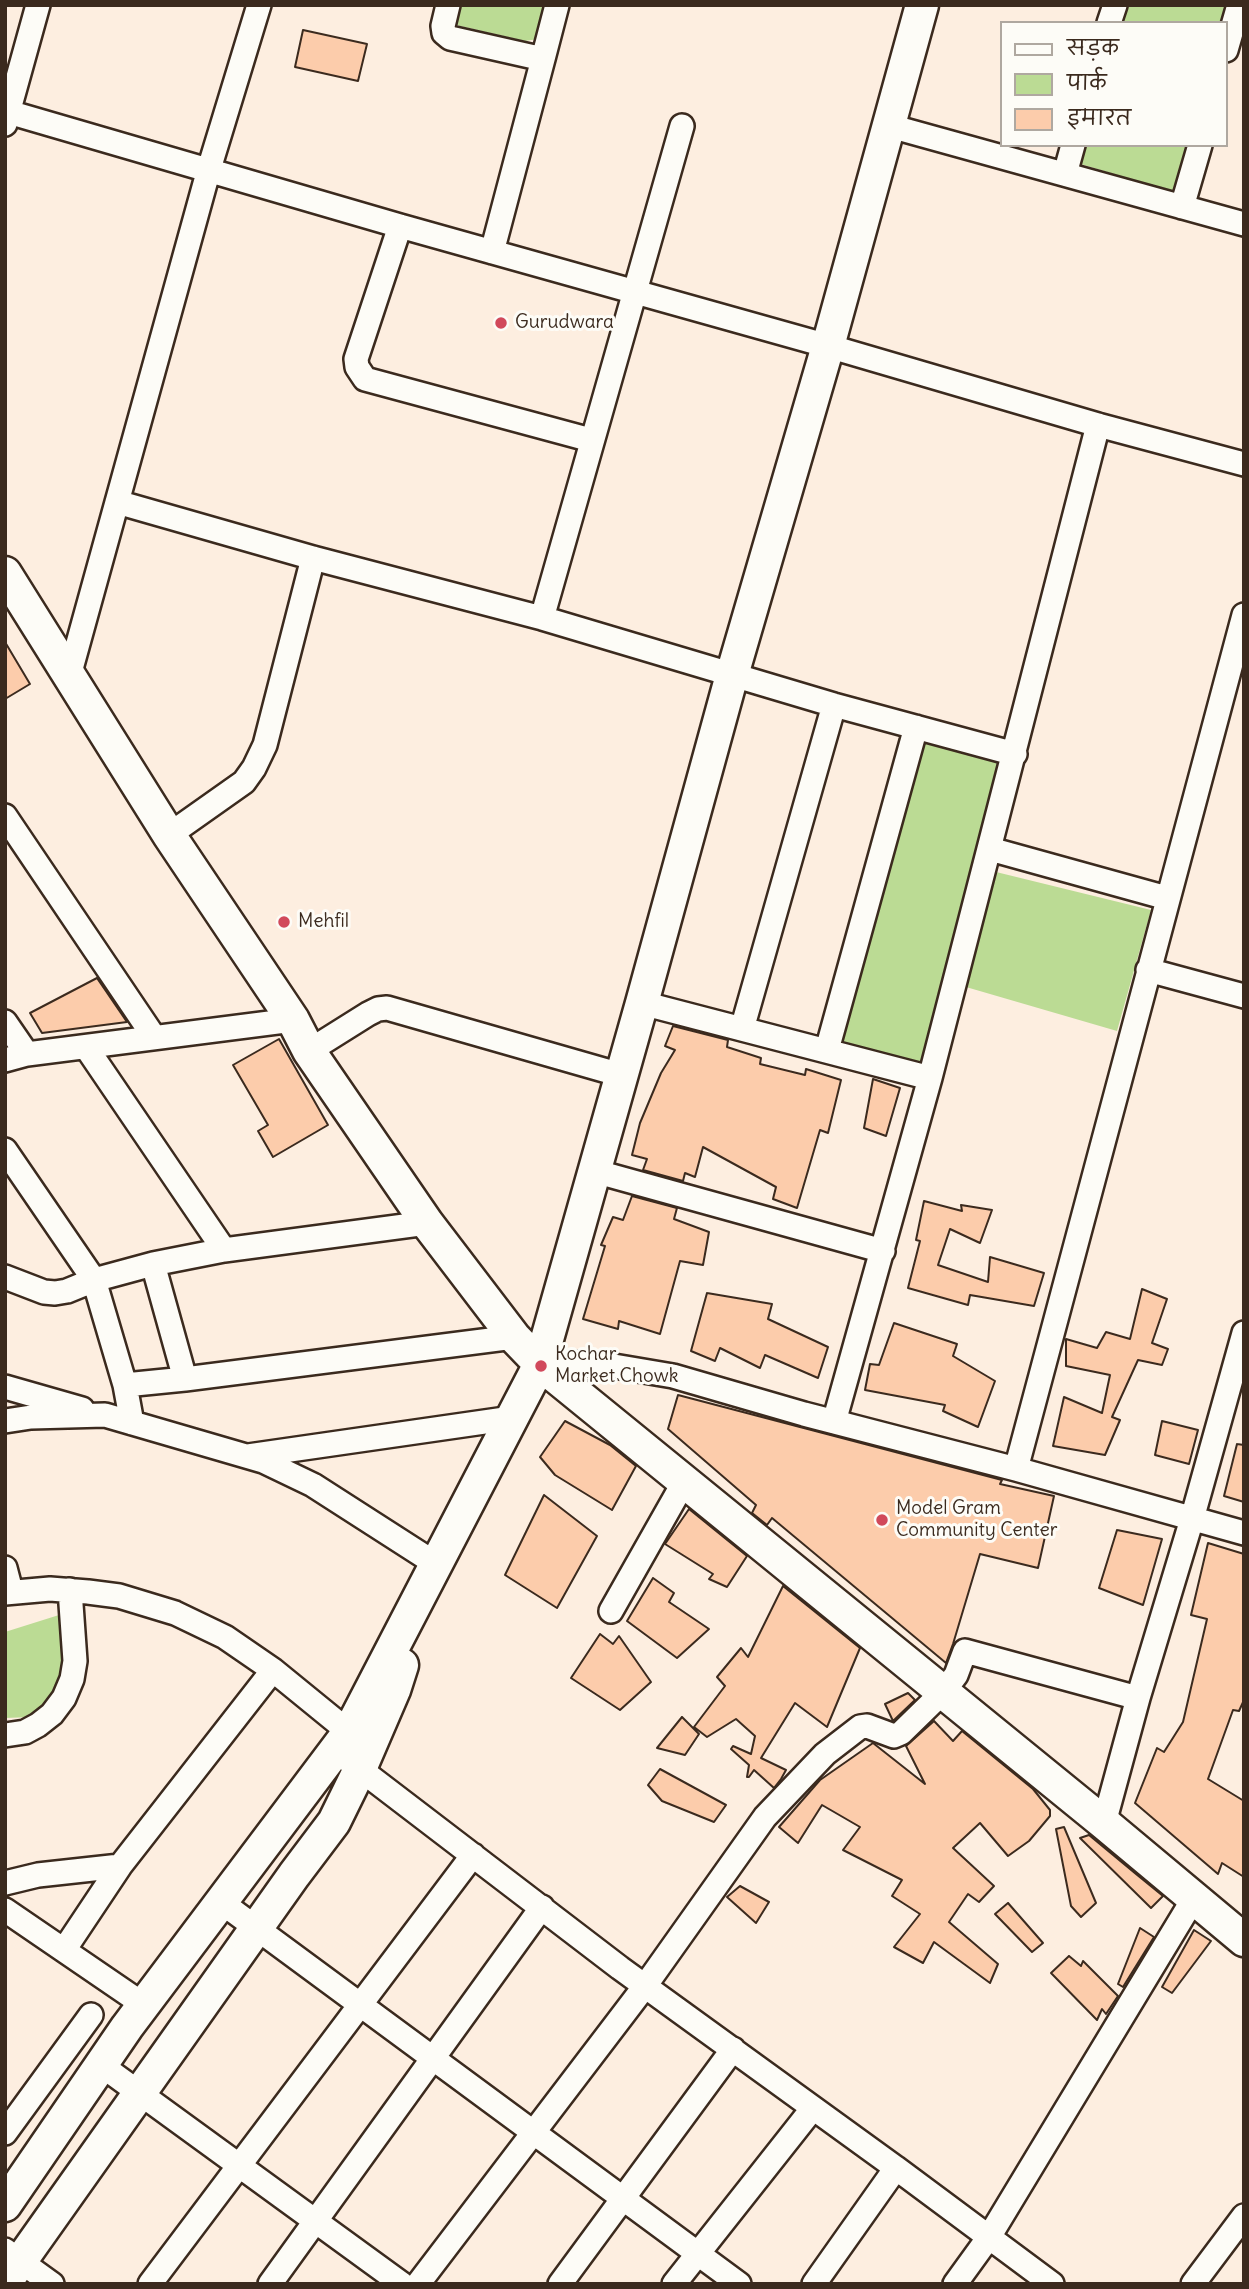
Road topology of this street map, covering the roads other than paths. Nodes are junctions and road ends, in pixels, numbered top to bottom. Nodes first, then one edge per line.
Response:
1 (38, 5) edge
2 (259, 5) edge
3 (448, 5) edge
4 (557, 5) edge
5 (922, 5) edge
6 (1239, 5) edge
7 (1228, 43) edge
8 (543, 59) junction
9 (6, 116) edge
10 (682, 126) dead end
11 (890, 126) junction
12 (1072, 147) edge
13 (1199, 147) edge
14 (209, 169) junction
15 (1065, 174) junction
16 (1182, 207) junction
17 (1244, 224) edge
18 (400, 226) junction
19 (492, 252) junction
20 (635, 292) junction
21 (828, 346) junction
22 (1098, 425) junction
23 (591, 440) junction
24 (1244, 464) edge
25 (117, 502) junction
26 (313, 558) junction
27 (10, 593) edge
28 (1244, 615) edge
29 (542, 618) junction
30 (732, 675) junction
31 (69, 676) junction
32 (834, 705) junction
33 (916, 727) junction
34 (1015, 754) junction
35 (5, 816) edge
36 (169, 835) junction
37 (990, 849) junction
38 (1167, 898) junction
39 (1148, 970) junction
40 (1244, 996) edge
41 (642, 1003) junction
42 (293, 1020) junction
43 (5, 1022) edge
44 (742, 1029) junction
45 (154, 1037) junction
46 (86, 1047) junction
47 (827, 1050) junction
48 (309, 1051) junction
49 (16, 1057) edge
50 (621, 1076) junction
51 (930, 1078) junction
52 (5, 1150) edge
53 (594, 1171) junction
54 (427, 1223) junction
55 (224, 1250) junction
56 (883, 1251) junction
57 (153, 1265) junction
58 (5, 1277) edge
59 (94, 1280) junction
60 (1244, 1333) edge
61 (514, 1337) junction
62 (540, 1364) junction
63 (185, 1379) junction
64 (125, 1384) junction
65 (5, 1387) edge
66 (105, 1415) junction
67 (512, 1418) junction
68 (5, 1421) edge
69 (834, 1422) junction
70 (132, 1423) junction
71 (246, 1456) junction
72 (1016, 1469) junction
73 (684, 1482) junction
74 (1192, 1519) junction
75 (1244, 1533) edge
76 (436, 1564) junction
77 (5, 1568) edge
78 (70, 1590) junction
79 (8, 1592) edge
80 (416, 1603) junction
81 (611, 1611) dead end
82 (273, 1670) junction
83 (943, 1692) junction
84 (1138, 1698) junction
85 (5, 1735) edge
86 (342, 1741) junction
87 (360, 1769) junction
88 (1104, 1823) junction
89 (473, 1855) junction
90 (120, 1866) junction
91 (5, 1882) edge
92 (1194, 1898) junction
93 (222, 1902) junction
94 (542, 1907) junction
95 (5, 1910) edge
96 (258, 1928) junction
97 (1244, 1940) edge
98 (64, 1950) junction
99 (645, 1986) junction
100 (360, 2004) junction
101 (144, 2005) junction
102 (91, 2015) dead end
103 (733, 2049) junction
104 (434, 2058) junction
105 (101, 2065) junction
106 (140, 2093) junction
107 (813, 2108) junction
108 (5, 2133) edge
109 (535, 2133) junction
110 (239, 2165) junction
111 (896, 2168) junction
112 (623, 2198) junction
113 (5, 2205) edge
114 (1244, 2216) edge
115 (316, 2220) junction
116 (989, 2237) junction
117 (697, 2253) junction
118 (10, 2265) edge
119 (52, 2284) edge
120 (150, 2284) edge
121 (270, 2284) edge
122 (402, 2284) edge
123 (418, 2284) edge
124 (560, 2284) edge
125 (674, 2284) edge
126 (739, 2284) edge
127 (814, 2284) edge
128 (955, 2284) edge
129 (1052, 2284) edge
130 (1193, 2284) edge

1 - 9 street
2 - 14 street
3 - 8 street
4 - 8 street
5 - 11 street
6 - 7 street
8 - 19 street
9 - 14 street
10 - 20 street
11 - 15 street
11 - 21 street
12 - 15 street
13 - 16 street
14 - 18 street
14 - 25 street
15 - 16 street
16 - 17 street
18 - 19 street
18 - 23 street
19 - 20 street
20 - 21 street
20 - 23 street
21 - 22 street
21 - 30 street
22 - 24 street
22 - 34 street
23 - 29 street
25 - 26 street
25 - 31 street
26 - 29 street
26 - 36 street
27 - 31 street
28 - 38 street
29 - 30 street
30 - 32 street
30 - 41 street
31 - 36 street
32 - 33 street
32 - 44 street
33 - 34 street
33 - 47 street
34 - 37 street
35 - 45 street
36 - 42 street
37 - 38 street
37 - 51 street
38 - 39 street
39 - 40 street
39 - 72 street
41 - 44 street
41 - 50 street
42 - 45 street
42 - 48 street
43 - 49 street
44 - 47 street
45 - 46 street
46 - 49 street
46 - 55 street
47 - 51 street
48 - 50 street
48 - 54 street
50 - 53 street
51 - 56 street
52 - 59 street
53 - 56 street
53 - 62 street
54 - 55 street
54 - 61 street
55 - 57 street
56 - 69 street
57 - 59 street
57 - 63 street
58 - 59 street
59 - 64 street
60 - 74 street
61 - 62 street
61 - 63 street
62 - 67 street
62 - 69 street
62 - 73 street
63 - 64 street
64 - 70 street
65 - 66 street
66 - 68 street
66 - 70 street
67 - 71 street
67 - 76 street
69 - 72 street
70 - 71 street
71 - 76 street
72 - 74 street
73 - 81 street
73 - 83 street
74 - 75 street
74 - 84 street
76 - 80 street
77 - 79 street
78 - 79 street
78 - 82 street
78 - 85 street
80 - 86 street
80 - 87 street
82 - 86 street
82 - 90 street
83 - 84 street
83 - 88 street
83 - 99 street
84 - 88 street
86 - 87 street
86 - 93 street
87 - 89 street
87 - 96 street
88 - 92 street
89 - 94 street
89 - 100 street
90 - 91 street
90 - 98 street
92 - 97 street
92 - 116 street
93 - 96 street
93 - 101 street
94 - 99 street
94 - 104 street
95 - 98 street
96 - 100 street
96 - 106 street
98 - 101 street
99 - 103 street
99 - 109 street
100 - 104 street
100 - 110 street
101 - 105 street
102 - 108 street
103 - 107 street
103 - 112 street
104 - 109 street
104 - 115 street
105 - 106 street
105 - 113 street
106 - 110 street
106 - 118 street
107 - 111 street
107 - 117 street
109 - 112 street
109 - 123 street
110 - 115 street
110 - 120 street
111 - 116 street
111 - 127 street
112 - 117 street
112 - 124 street
114 - 130 street
115 - 121 street
115 - 122 street
116 - 128 street
116 - 129 street
117 - 125 street
117 - 126 street
118 - 119 street

